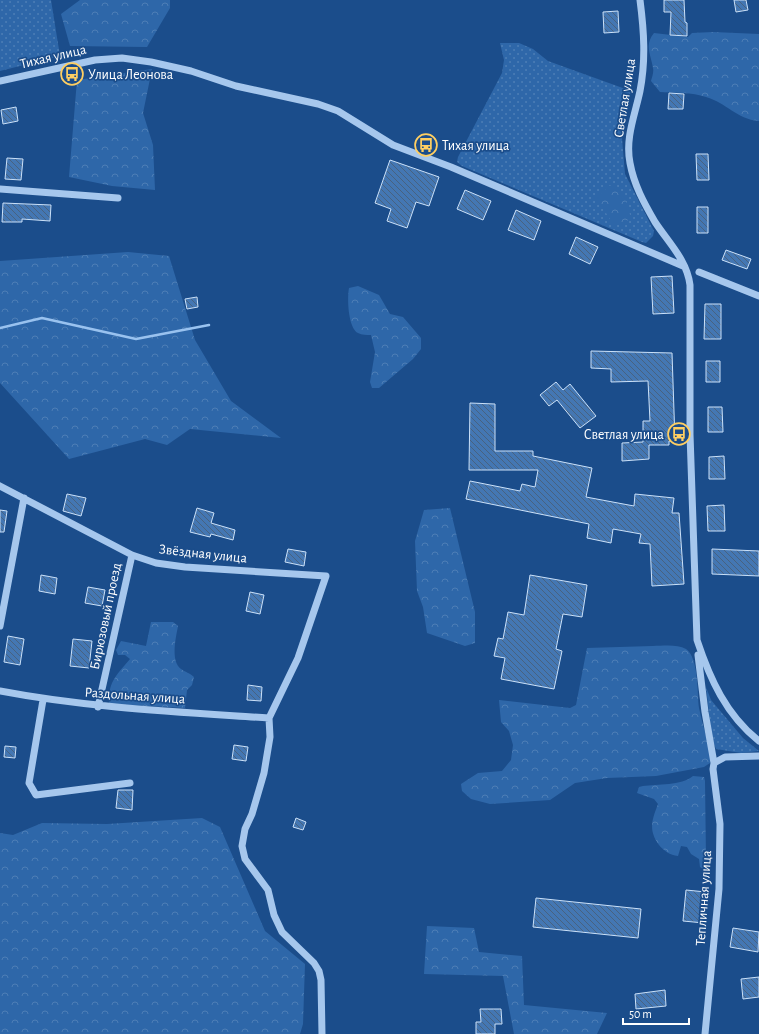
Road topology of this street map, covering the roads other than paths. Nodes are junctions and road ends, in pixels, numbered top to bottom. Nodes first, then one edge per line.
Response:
1 (640, 0) edge
2 (0, 81) edge
3 (0, 189) edge
4 (118, 198) dead end
5 (687, 268) junction
6 (698, 272) dead end
7 (759, 296) edge
8 (0, 486) edge
9 (24, 498) junction
10 (132, 555) junction
11 (0, 626) edge
12 (697, 640) junction
13 (0, 691) edge
14 (43, 700) junction
15 (98, 707) junction
16 (268, 718) junction
17 (759, 741) edge
18 (759, 756) edge
19 (714, 764) junction
20 (130, 783) dead end
21 (322, 1034) edge
22 (705, 1034) edge

1 - 5 street, Светлая улица
2 - 5 street, Тихая улица
3 - 4 street
5 - 12 street, Светлая улица
6 - 7 street
8 - 9 street, Звёздная улица
9 - 10 street, Звёздная улица
9 - 11 street
10 - 15 street, Бирюзовый проезд
10 - 16 street, Звёздная улица
12 - 17 street, Светлая улица
12 - 19 street, Тепличная улица
13 - 14 street, Раздольная улица
14 - 15 street, Раздольная улица
14 - 20 street
15 - 16 street, Раздольная улица
16 - 21 street
18 - 19 street
19 - 22 street, Тепличная улица

